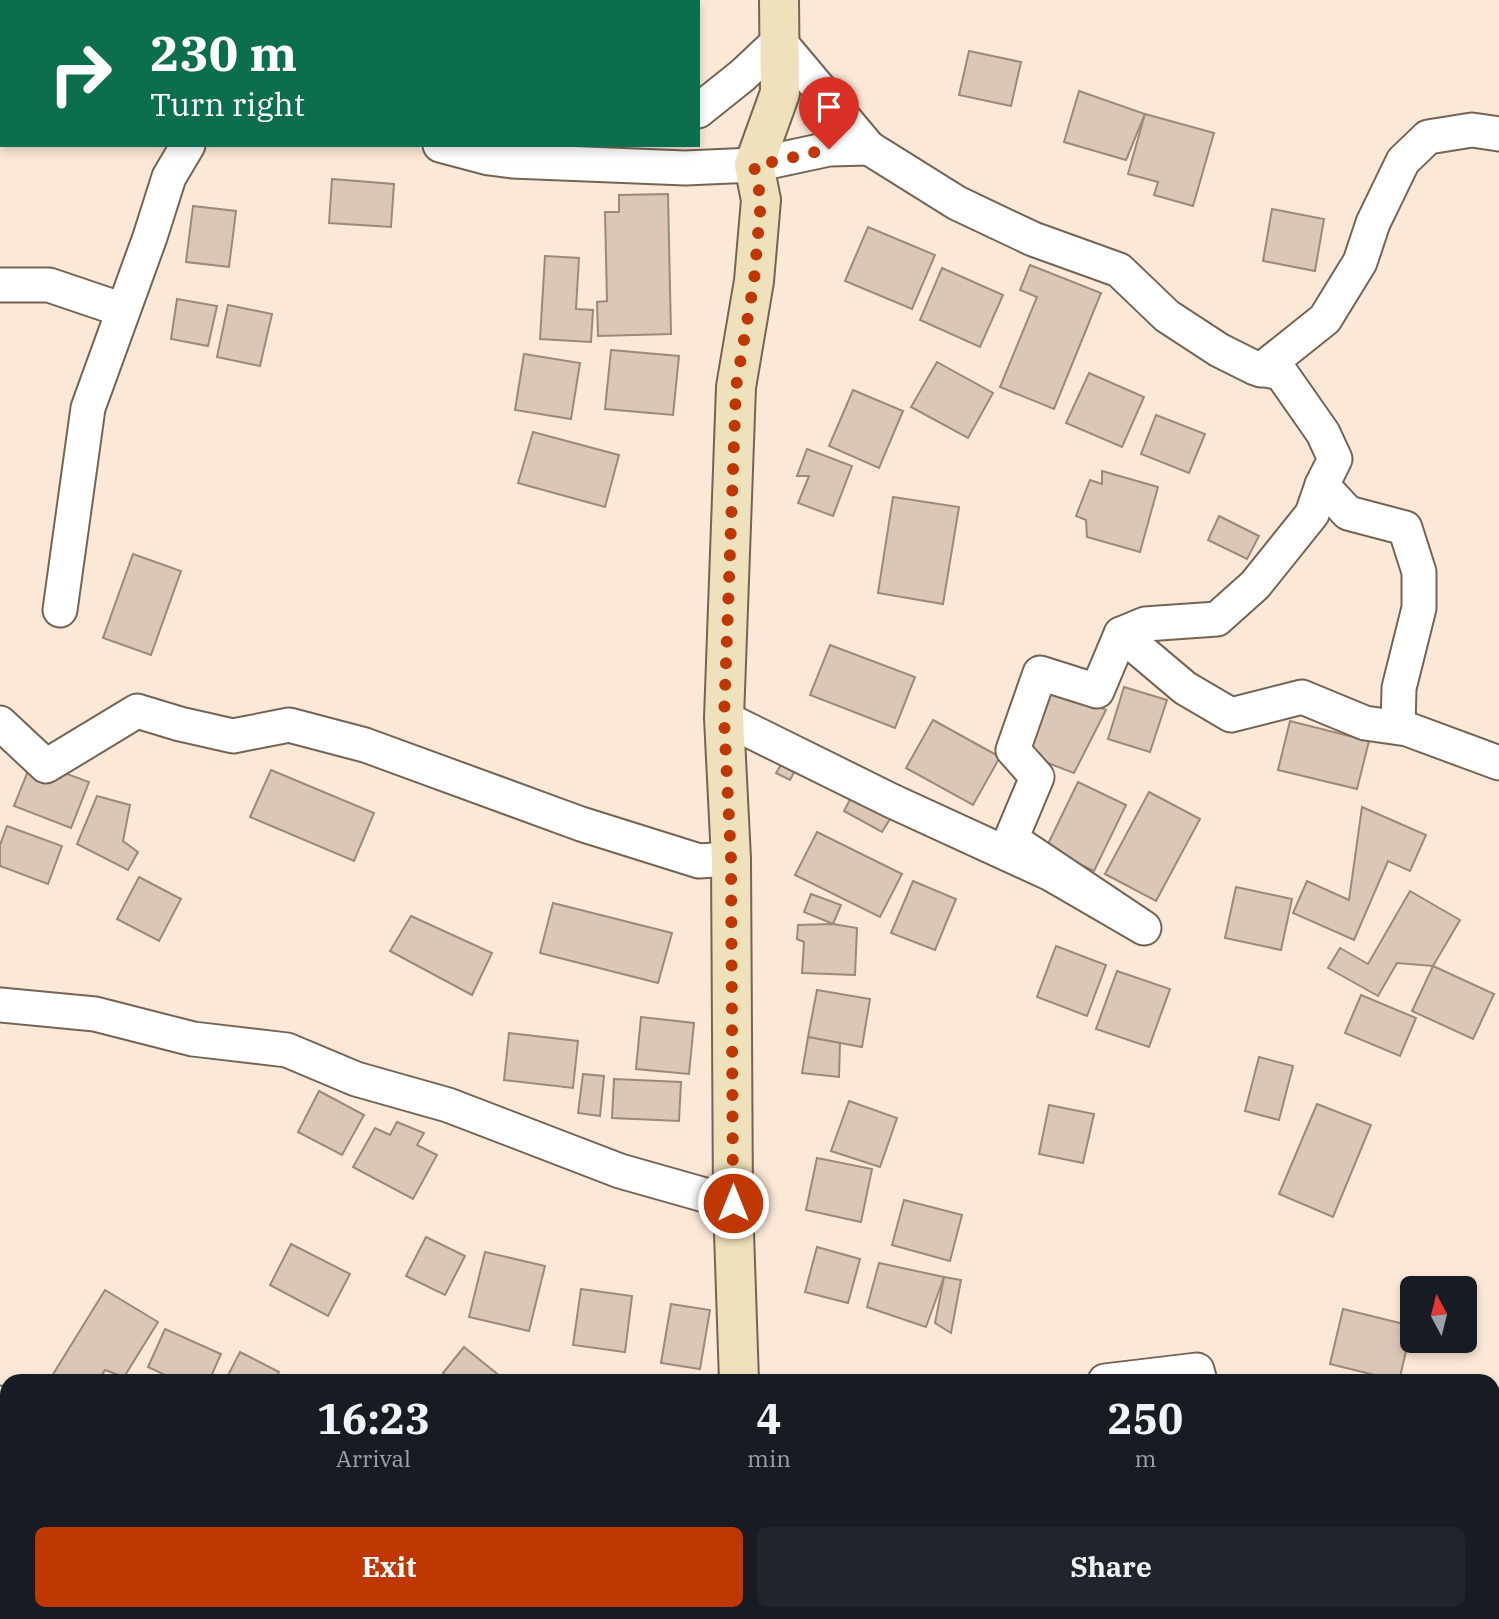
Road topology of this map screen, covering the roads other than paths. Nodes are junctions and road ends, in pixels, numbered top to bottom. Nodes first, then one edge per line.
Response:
1 (779, 0) edge
2 (779, 41) junction
3 (700, 109) edge
4 (1499, 134) edge
5 (187, 147) edge
6 (448, 147) edge
7 (640, 147) edge
8 (869, 148) junction
9 (610, 164) junction
10 (754, 166) junction
11 (0, 285) edge
12 (122, 310) junction
13 (1261, 370) junction
14 (1322, 485) junction
15 (60, 610) dead end
16 (1121, 634) junction
17 (724, 718) junction
18 (0, 723) edge
19 (1398, 727) junction
20 (1499, 763) edge
21 (731, 859) junction
22 (0, 1005) edge
23 (733, 1203) junction
24 (739, 1374) edge
25 (1164, 1374) edge
26 (1198, 1374) edge

1 - 2 street
2 - 3 street
2 - 8 street
2 - 10 street
4 - 13 street
5 - 12 street
6 - 9 street
7 - 9 street
8 - 10 street
8 - 13 street
9 - 10 street
10 - 17 street
11 - 12 street
12 - 15 street
13 - 14 street
14 - 16 street
14 - 19 street
16 - 17 street
16 - 19 street
17 - 21 street
18 - 21 street
19 - 20 street
21 - 23 street
22 - 23 street
23 - 24 street
25 - 26 street

